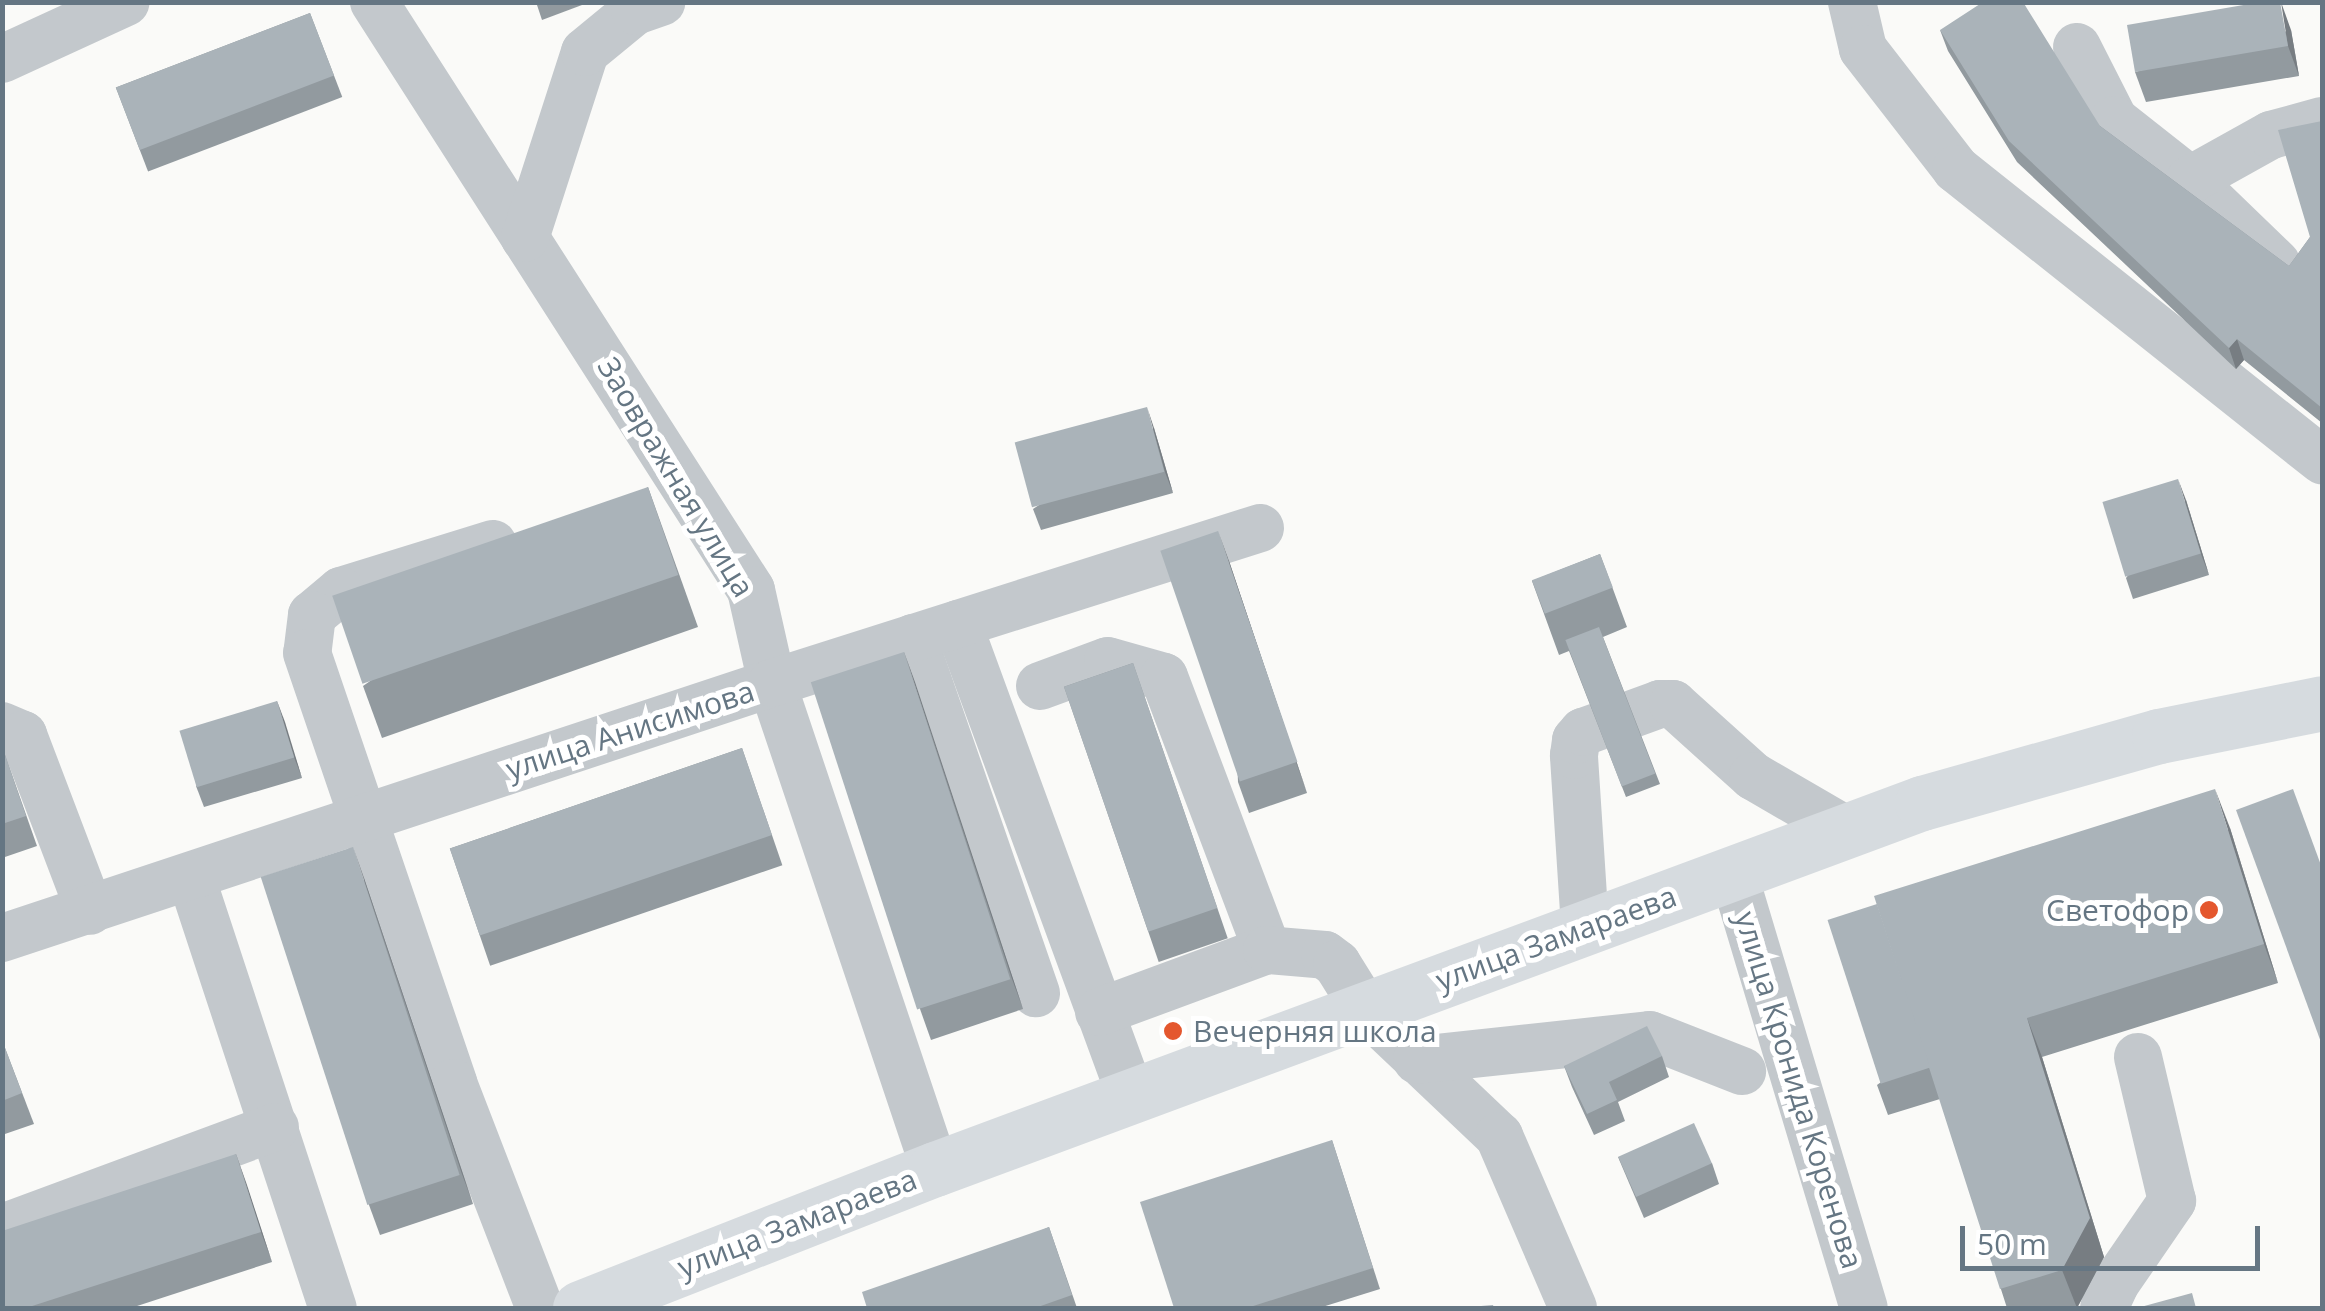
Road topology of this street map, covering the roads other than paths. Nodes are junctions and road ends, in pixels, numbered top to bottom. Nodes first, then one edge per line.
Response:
1 (126, 2) edge
2 (374, 2) edge
3 (661, 2) edge
4 (1852, 2) edge
5 (2078, 47) dead end
6 (2, 60) edge
7 (2322, 121) edge
8 (2190, 180) junction
9 (525, 238) junction
10 (2276, 263) edge
11 (2322, 460) edge
12 (686, 485) junction
13 (631, 502) edge
14 (1260, 528) dead end
15 (540, 530) edge
16 (958, 624) junction
17 (913, 638) junction
18 (772, 683) junction
19 (1040, 686) dead end
20 (2322, 703) edge
21 (2, 726) edge
22 (364, 817) junction
23 (1846, 830) junction
24 (1733, 872) junction
25 (192, 877) junction
26 (90, 912) junction
27 (1585, 927) junction
28 (2, 938) edge
29 (1267, 950) junction
30 (1036, 993) dead end
31 (1365, 1010) junction
32 (1099, 1012) junction
33 (2138, 1057) dead end
34 (1417, 1060) junction
35 (1742, 1071) dead end
36 (1131, 1096) junction
37 (274, 1127) junction
38 (935, 1169) junction
39 (2, 1228) edge
40 (662, 1294) edge
41 (333, 1308) edge
42 (540, 1308) edge
43 (580, 1308) edge
44 (1573, 1308) edge
45 (1864, 1308) edge
46 (2104, 1308) edge

1 - 6 street
2 - 9 street, Заовражная улица
3 - 9 street
4 - 11 street
5 - 8 street
7 - 8 street
8 - 10 street
9 - 12 street, Заовражная улица
12 - 13 street
12 - 18 street, Заовражная улица
14 - 16 street, улица Анисимова
15 - 22 street
16 - 17 street, улица Анисимова
16 - 32 street
17 - 18 street, улица Анисимова
17 - 30 street
18 - 22 street, улица Анисимова
18 - 38 street, Заовражная улица
19 - 29 street
20 - 23 main road, улица Замараева
21 - 26 street
22 - 25 street, улица Анисимова
22 - 42 street
23 - 24 main road, улица Замараева
23 - 27 street
24 - 27 main road, улица Замараева
24 - 45 street, улица Кронида Коренова
25 - 26 street, улица Анисимова
25 - 37 street
26 - 28 street, улица Анисимова
27 - 31 main road, улица Замараева
29 - 31 street
29 - 32 street
31 - 34 street
31 - 36 main road, улица Замараева
32 - 36 street
33 - 46 street
34 - 35 street
34 - 44 street
36 - 38 main road, улица Замараева
37 - 39 street
37 - 41 street
38 - 40 main road, улица Замараева
40 - 43 main road, улица Замараева

